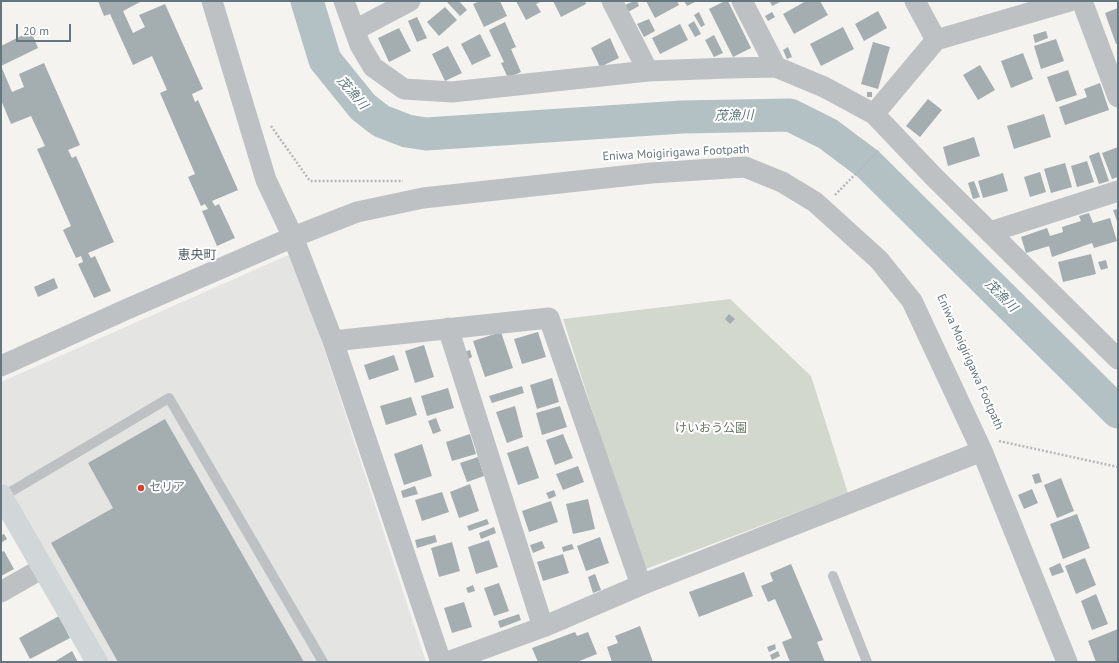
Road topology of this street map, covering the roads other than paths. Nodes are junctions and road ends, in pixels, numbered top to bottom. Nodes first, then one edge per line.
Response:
1 (212, 1) edge
2 (344, 1) edge
3 (410, 1) edge
4 (612, 1) edge
5 (742, 1) edge
6 (915, 1) edge
7 (1070, 1) edge
8 (1082, 1) edge
9 (355, 30) junction
10 (936, 40) junction
11 (776, 67) junction
12 (648, 72) junction
13 (1118, 97) edge
14 (874, 114) junction
15 (1118, 191) edge
16 (990, 232) junction
17 (292, 237) junction
18 (448, 328) junction
19 (333, 341) junction
20 (1118, 359) edge
21 (1, 366) edge
22 (989, 446) junction
23 (2, 496) edge
24 (43, 568) junction
25 (833, 576) dead end
26 (641, 585) junction
27 (1, 592) edge
28 (543, 627) junction
29 (1061, 660) edge
30 (96, 662) edge
31 (323, 662) edge
32 (441, 662) edge
33 (447, 662) edge
34 (867, 662) edge

1 - 17 street
2 - 9 street
3 - 9 street
4 - 12 street
5 - 11 street
6 - 10 street
7 - 10 street
8 - 13 street
9 - 12 street
10 - 14 street
11 - 12 street
11 - 14 street
14 - 16 street
15 - 16 street
16 - 20 street
17 - 19 street
17 - 21 street
17 - 22 street
18 - 19 street
18 - 26 street
18 - 28 street
19 - 32 street
22 - 26 street
22 - 29 street
23 - 24 street
23 - 31 lane
24 - 27 street
24 - 30 street
25 - 34 lane
26 - 28 street
28 - 33 street

